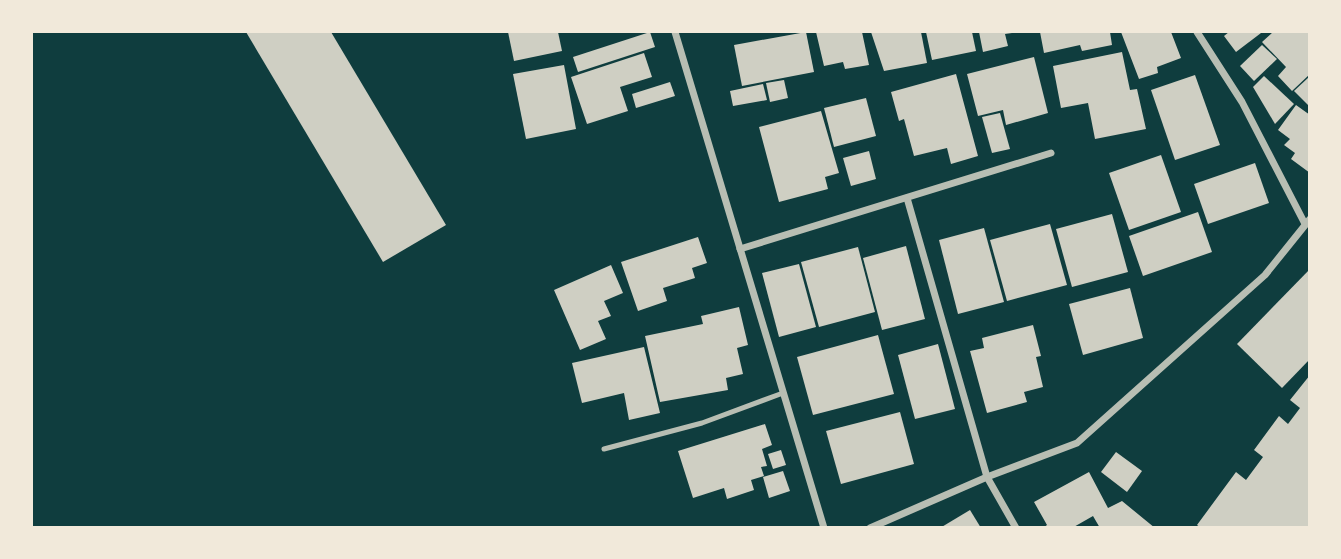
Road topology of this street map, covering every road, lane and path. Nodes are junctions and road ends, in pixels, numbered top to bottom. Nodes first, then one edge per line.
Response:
1 (675, 32) edge
2 (1197, 32) edge
3 (1051, 153) dead end
4 (907, 198) junction
5 (1307, 222) edge
6 (740, 249) junction
7 (783, 393) junction
8 (604, 449) dead end
9 (987, 477) junction
10 (824, 527) edge
11 (870, 527) edge
12 (1016, 527) edge

1 - 6 street
2 - 5 street
3 - 4 street
4 - 6 street
4 - 9 street
5 - 9 street
6 - 7 street
7 - 8 lane
7 - 10 street
9 - 11 street
9 - 12 street

